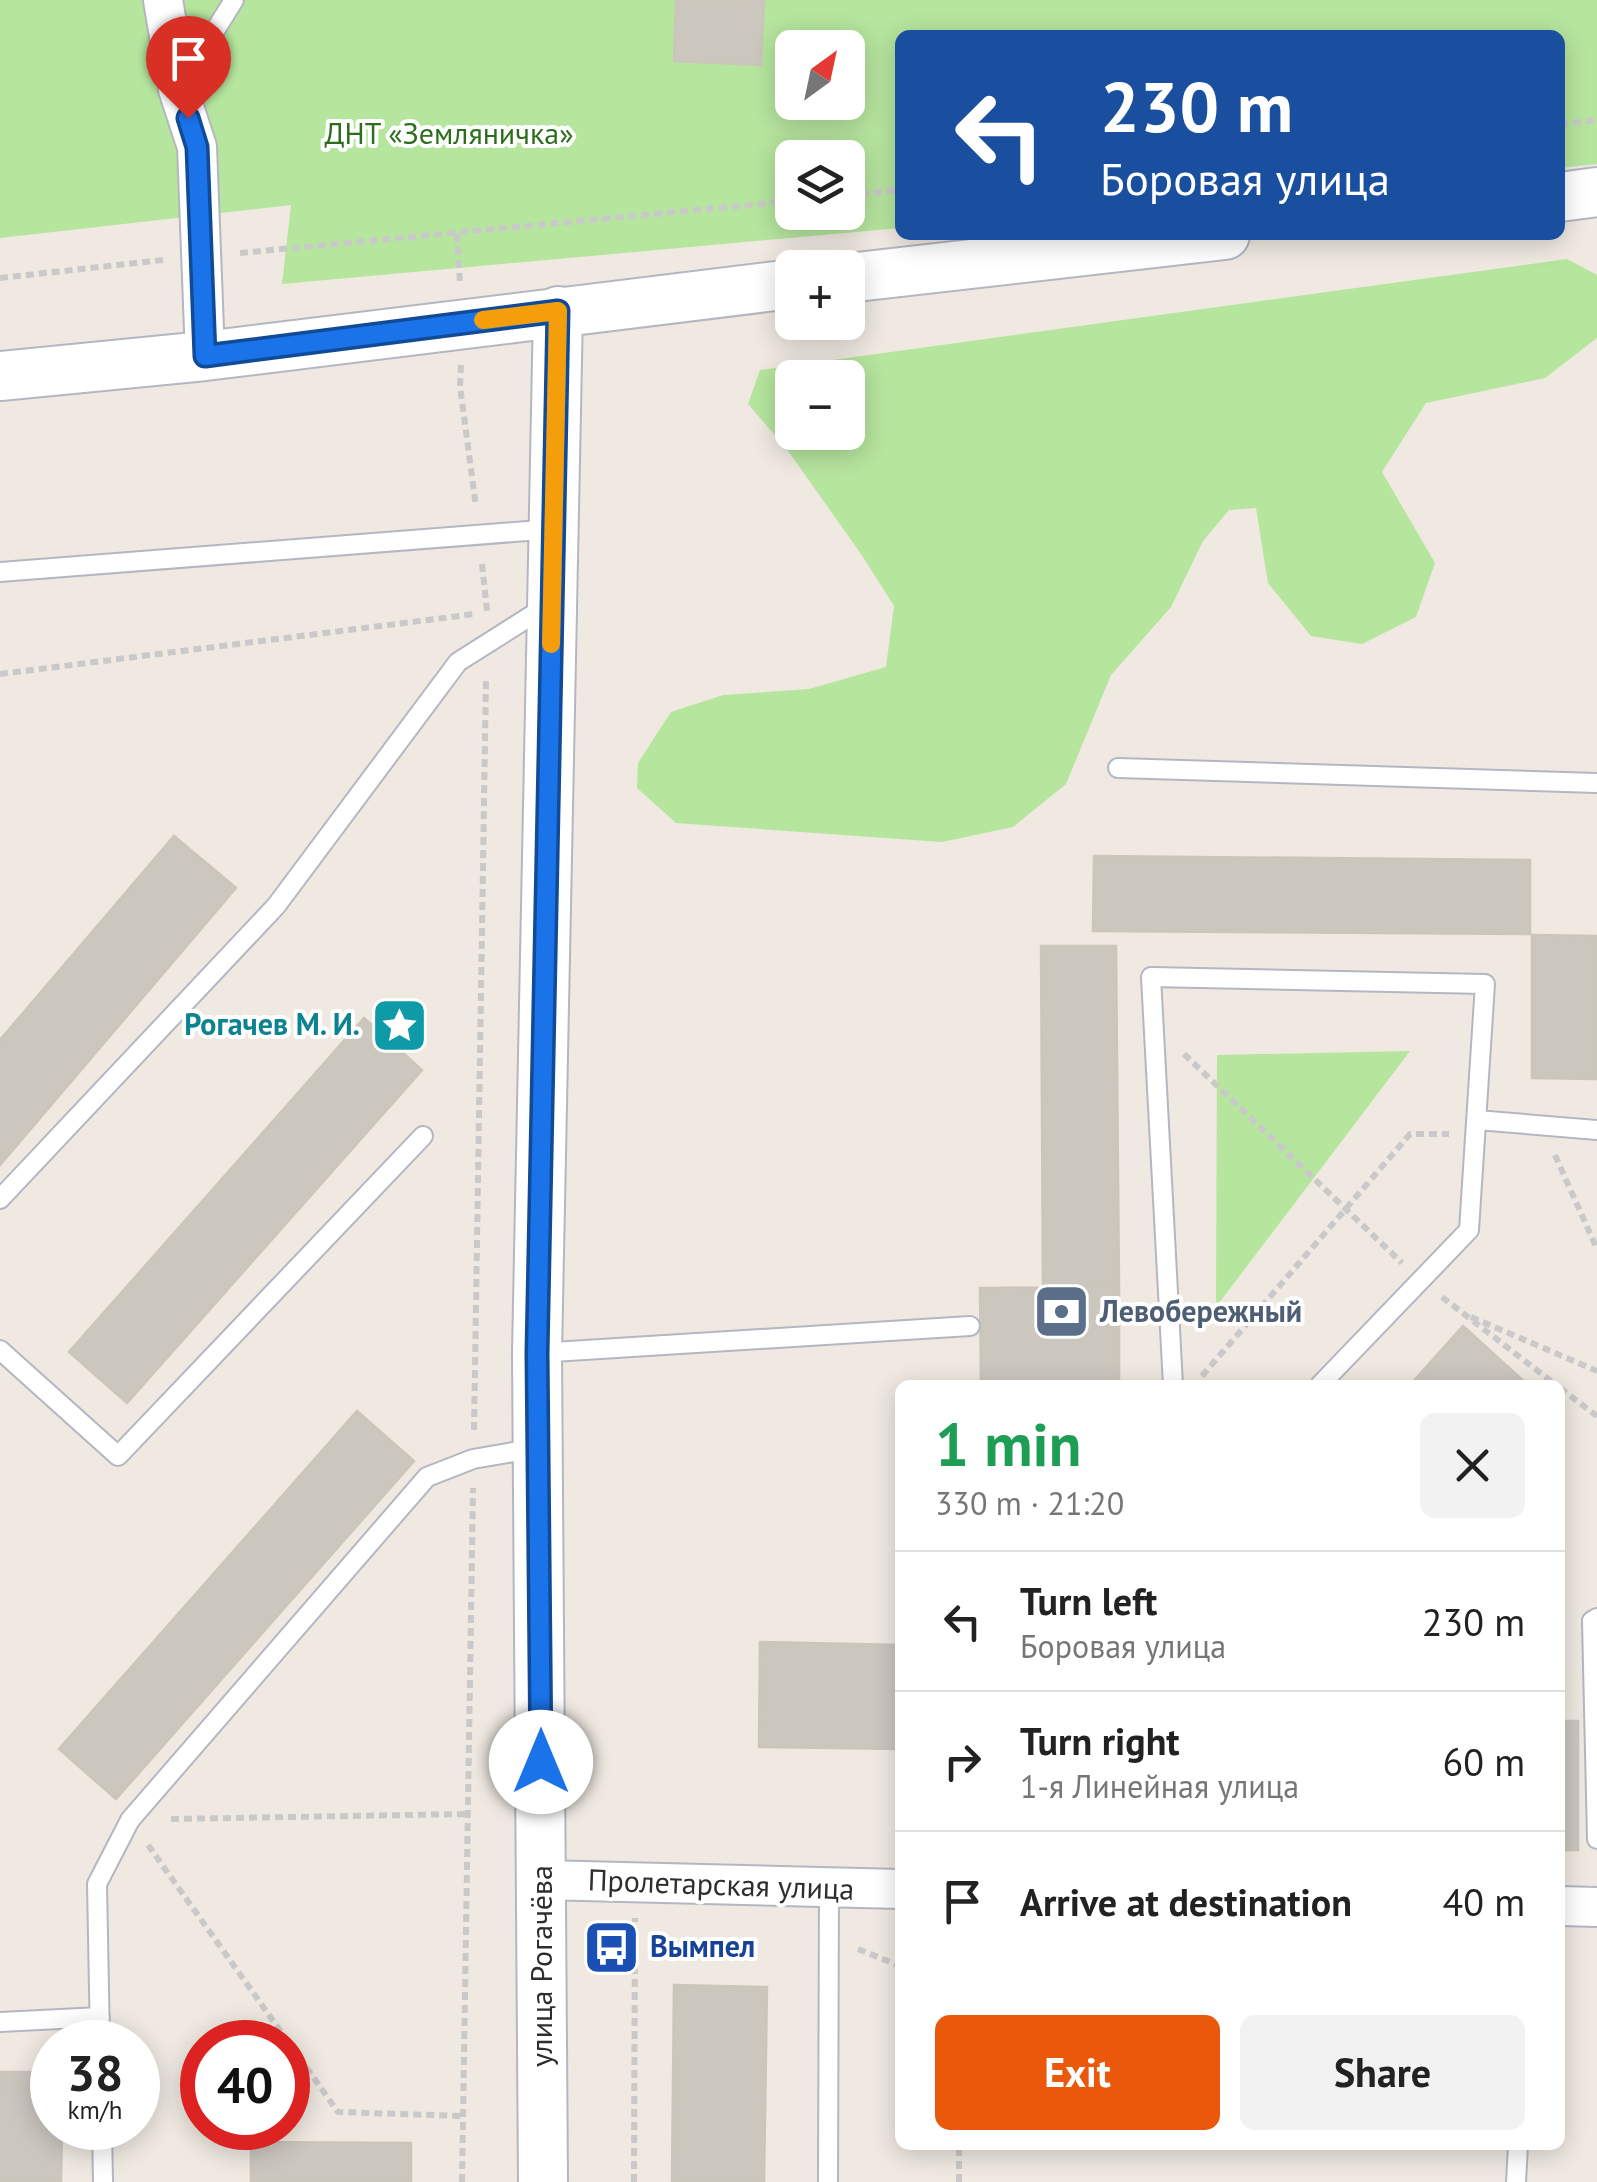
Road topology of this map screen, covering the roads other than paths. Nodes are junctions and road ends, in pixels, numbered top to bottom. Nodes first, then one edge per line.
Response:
1 (163, 0) edge
2 (234, 0) edge
3 (178, 89) junction
4 (1597, 192) edge
5 (1565, 196) edge
6 (1180, 240) edge
7 (865, 276) edge
8 (775, 286) edge
9 (558, 311) junction
10 (205, 356) junction
11 (0, 376) edge
12 (554, 529) junction
13 (0, 572) edge
14 (552, 602) junction
15 (1118, 768) dead end
16 (1597, 783) edge
17 (1476, 1127) junction
18 (1597, 1130) edge
19 (423, 1136) dead end
20 (0, 1199) edge
21 (970, 1326) dead end
22 (0, 1350) edge
23 (537, 1353) junction
24 (1172, 1380) edge
25 (1325, 1380) edge
26 (538, 1448) junction
27 (1597, 1618) edge
28 (1597, 1839) edge
29 (542, 1880) junction
30 (830, 1888) junction
31 (895, 1889) edge
32 (1565, 1906) edge
33 (1597, 1907) edge
34 (100, 2017) joint
35 (0, 2022) edge
36 (103, 2150) edge
37 (1518, 2150) edge
38 (104, 2182) edge
39 (542, 2182) edge
40 (828, 2182) edge
41 (1516, 2182) edge

1 - 3 street
2 - 3 lane
3 - 10 street
4 - 5 street
6 - 7 street
8 - 9 street
9 - 10 street
9 - 12 street, улица Рогачёва
10 - 11 street
12 - 13 lane
12 - 14 street, улица Рогачёва
14 - 20 lane
14 - 23 street, улица Рогачёва
15 - 16 lane
17 - 18 lane
17 - 24 lane
17 - 25 lane
19 - 22 lane
21 - 23 lane
23 - 26 street, улица Рогачёва
26 - 29 street, улица Рогачёва
26 - 34 lane
27 - 28 lane
29 - 30 street, Пролетарская улица
29 - 39 street, улица Рогачёва
30 - 31 street, Пролетарская улица
30 - 40 lane
32 - 33 street
34 - 35 lane
36 - 38 lane
37 - 41 lane

